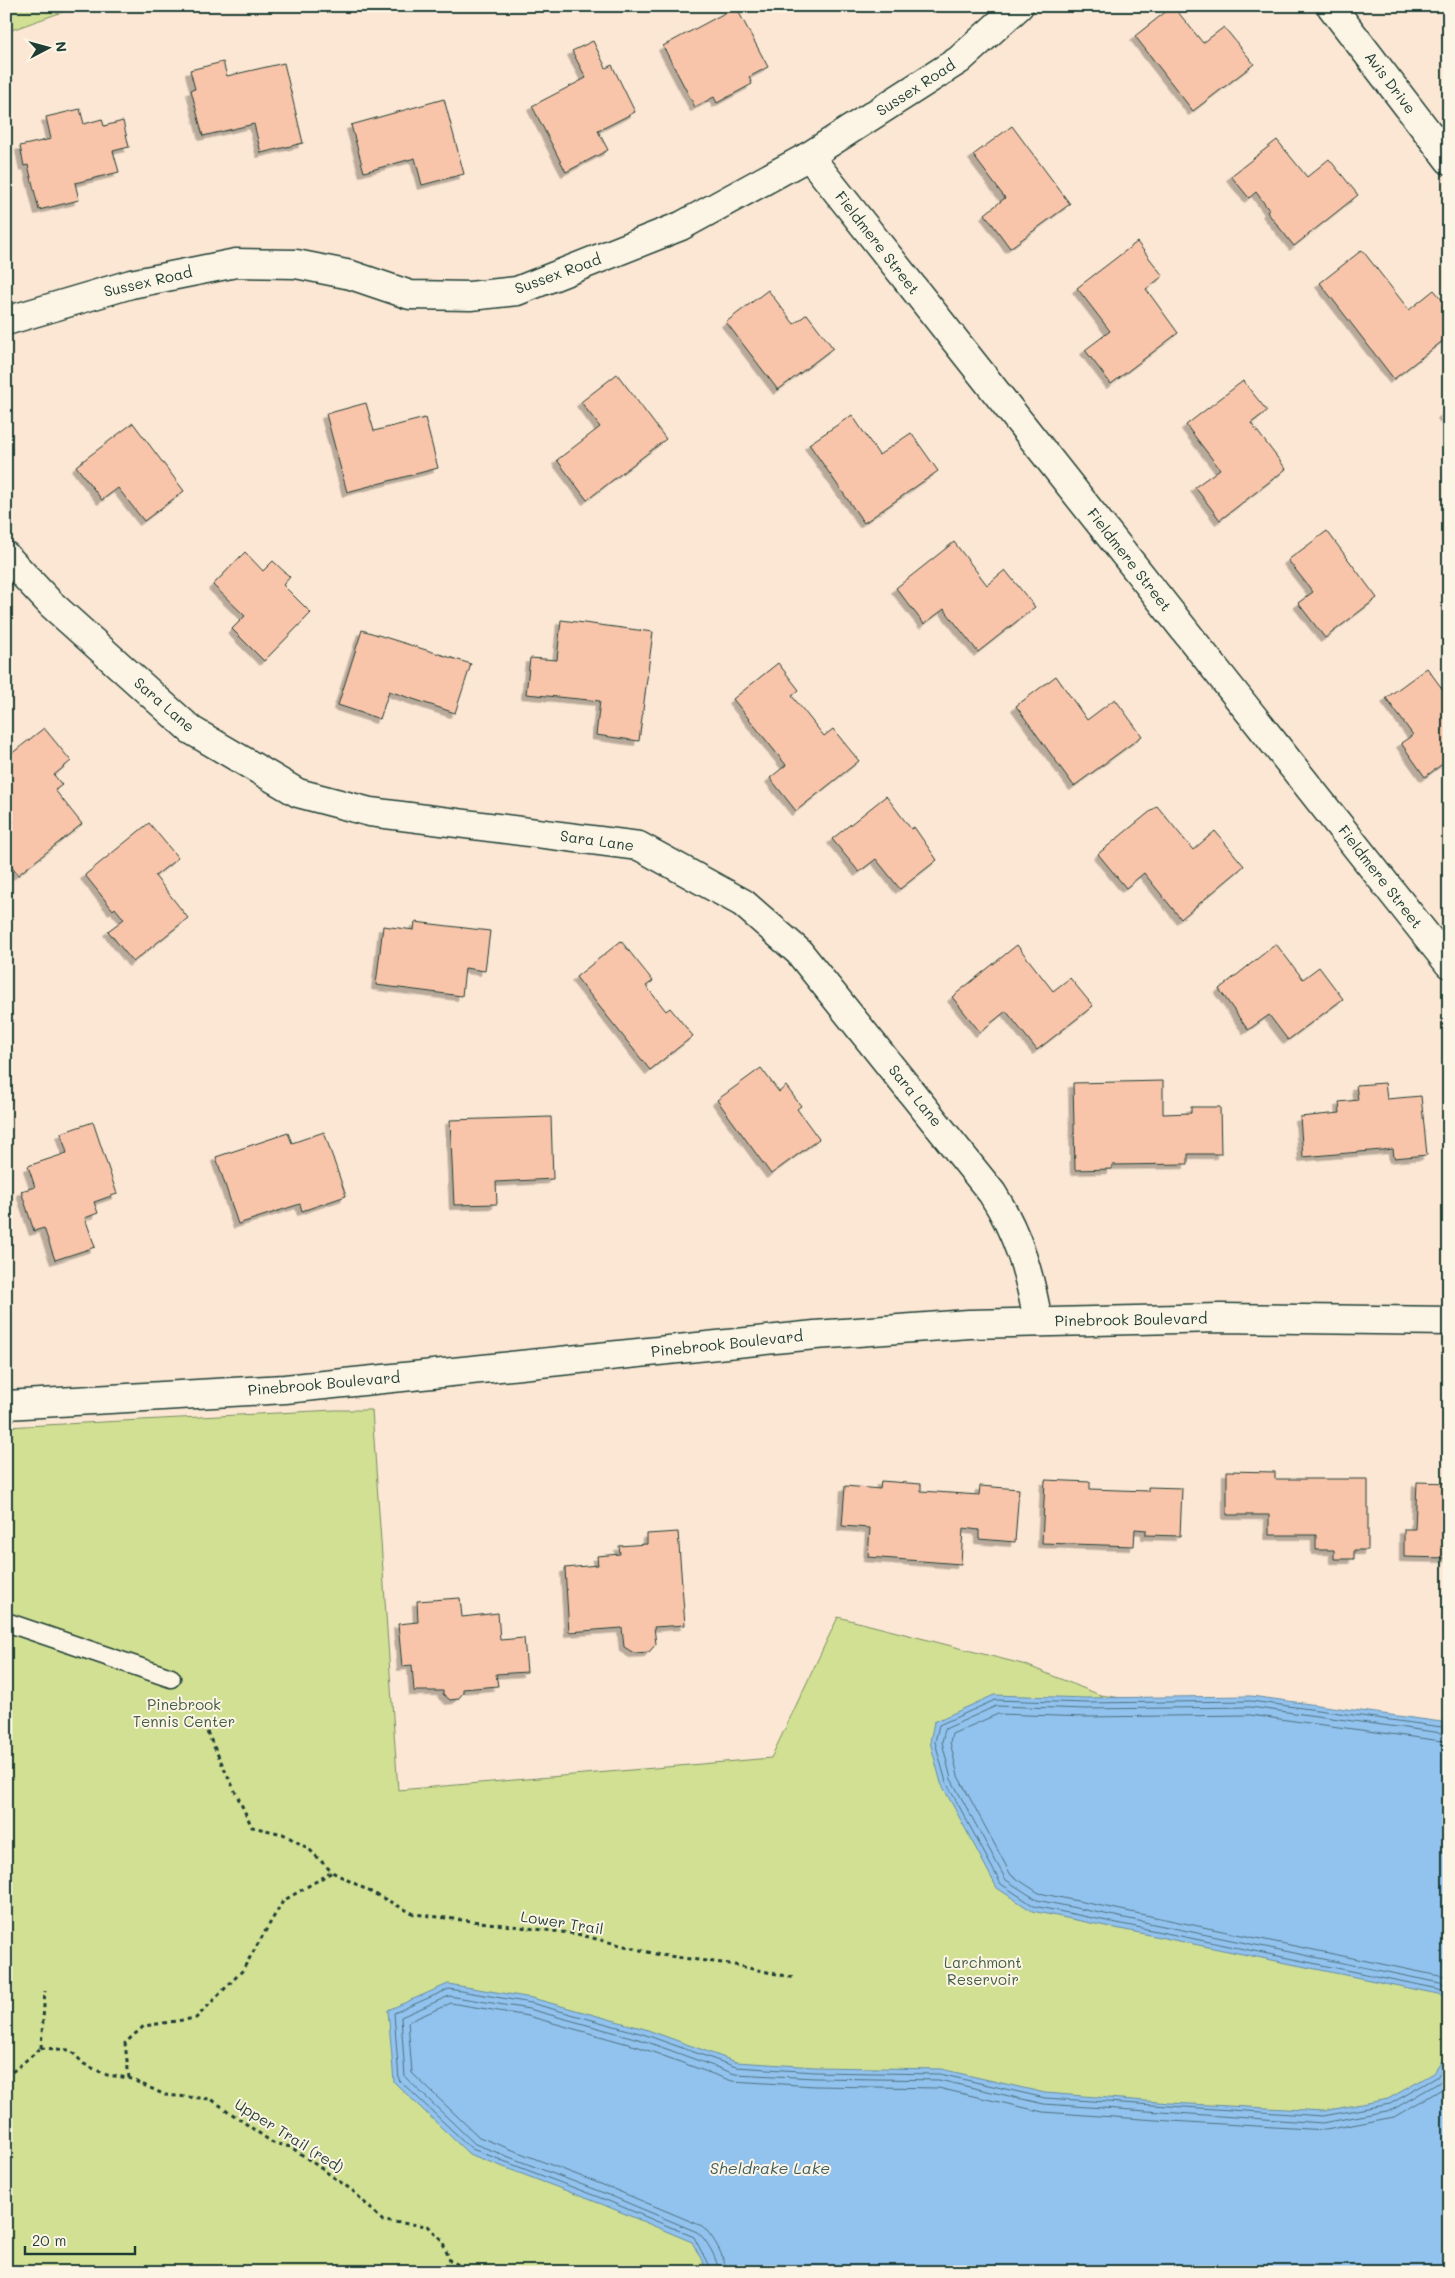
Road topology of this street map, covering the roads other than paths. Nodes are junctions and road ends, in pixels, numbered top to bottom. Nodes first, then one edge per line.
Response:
1 (1019, 6) edge
2 (1331, 6) edge
3 (809, 156) junction
4 (1449, 160) edge
5 (6, 321) edge
6 (6, 556) edge
7 (1449, 964) edge
8 (1449, 1321) edge
9 (1038, 1322) junction
10 (6, 1405) edge
11 (6, 1622) edge
12 (171, 1678) dead end

1 - 3 street, Sussex Road
2 - 4 street, Avis Drive
3 - 5 street, Sussex Road
3 - 7 street, Fieldmere Street
6 - 9 street, Sara Lane
8 - 9 street, Pinebrook Boulevard
9 - 10 street, Pinebrook Boulevard
11 - 12 lane

